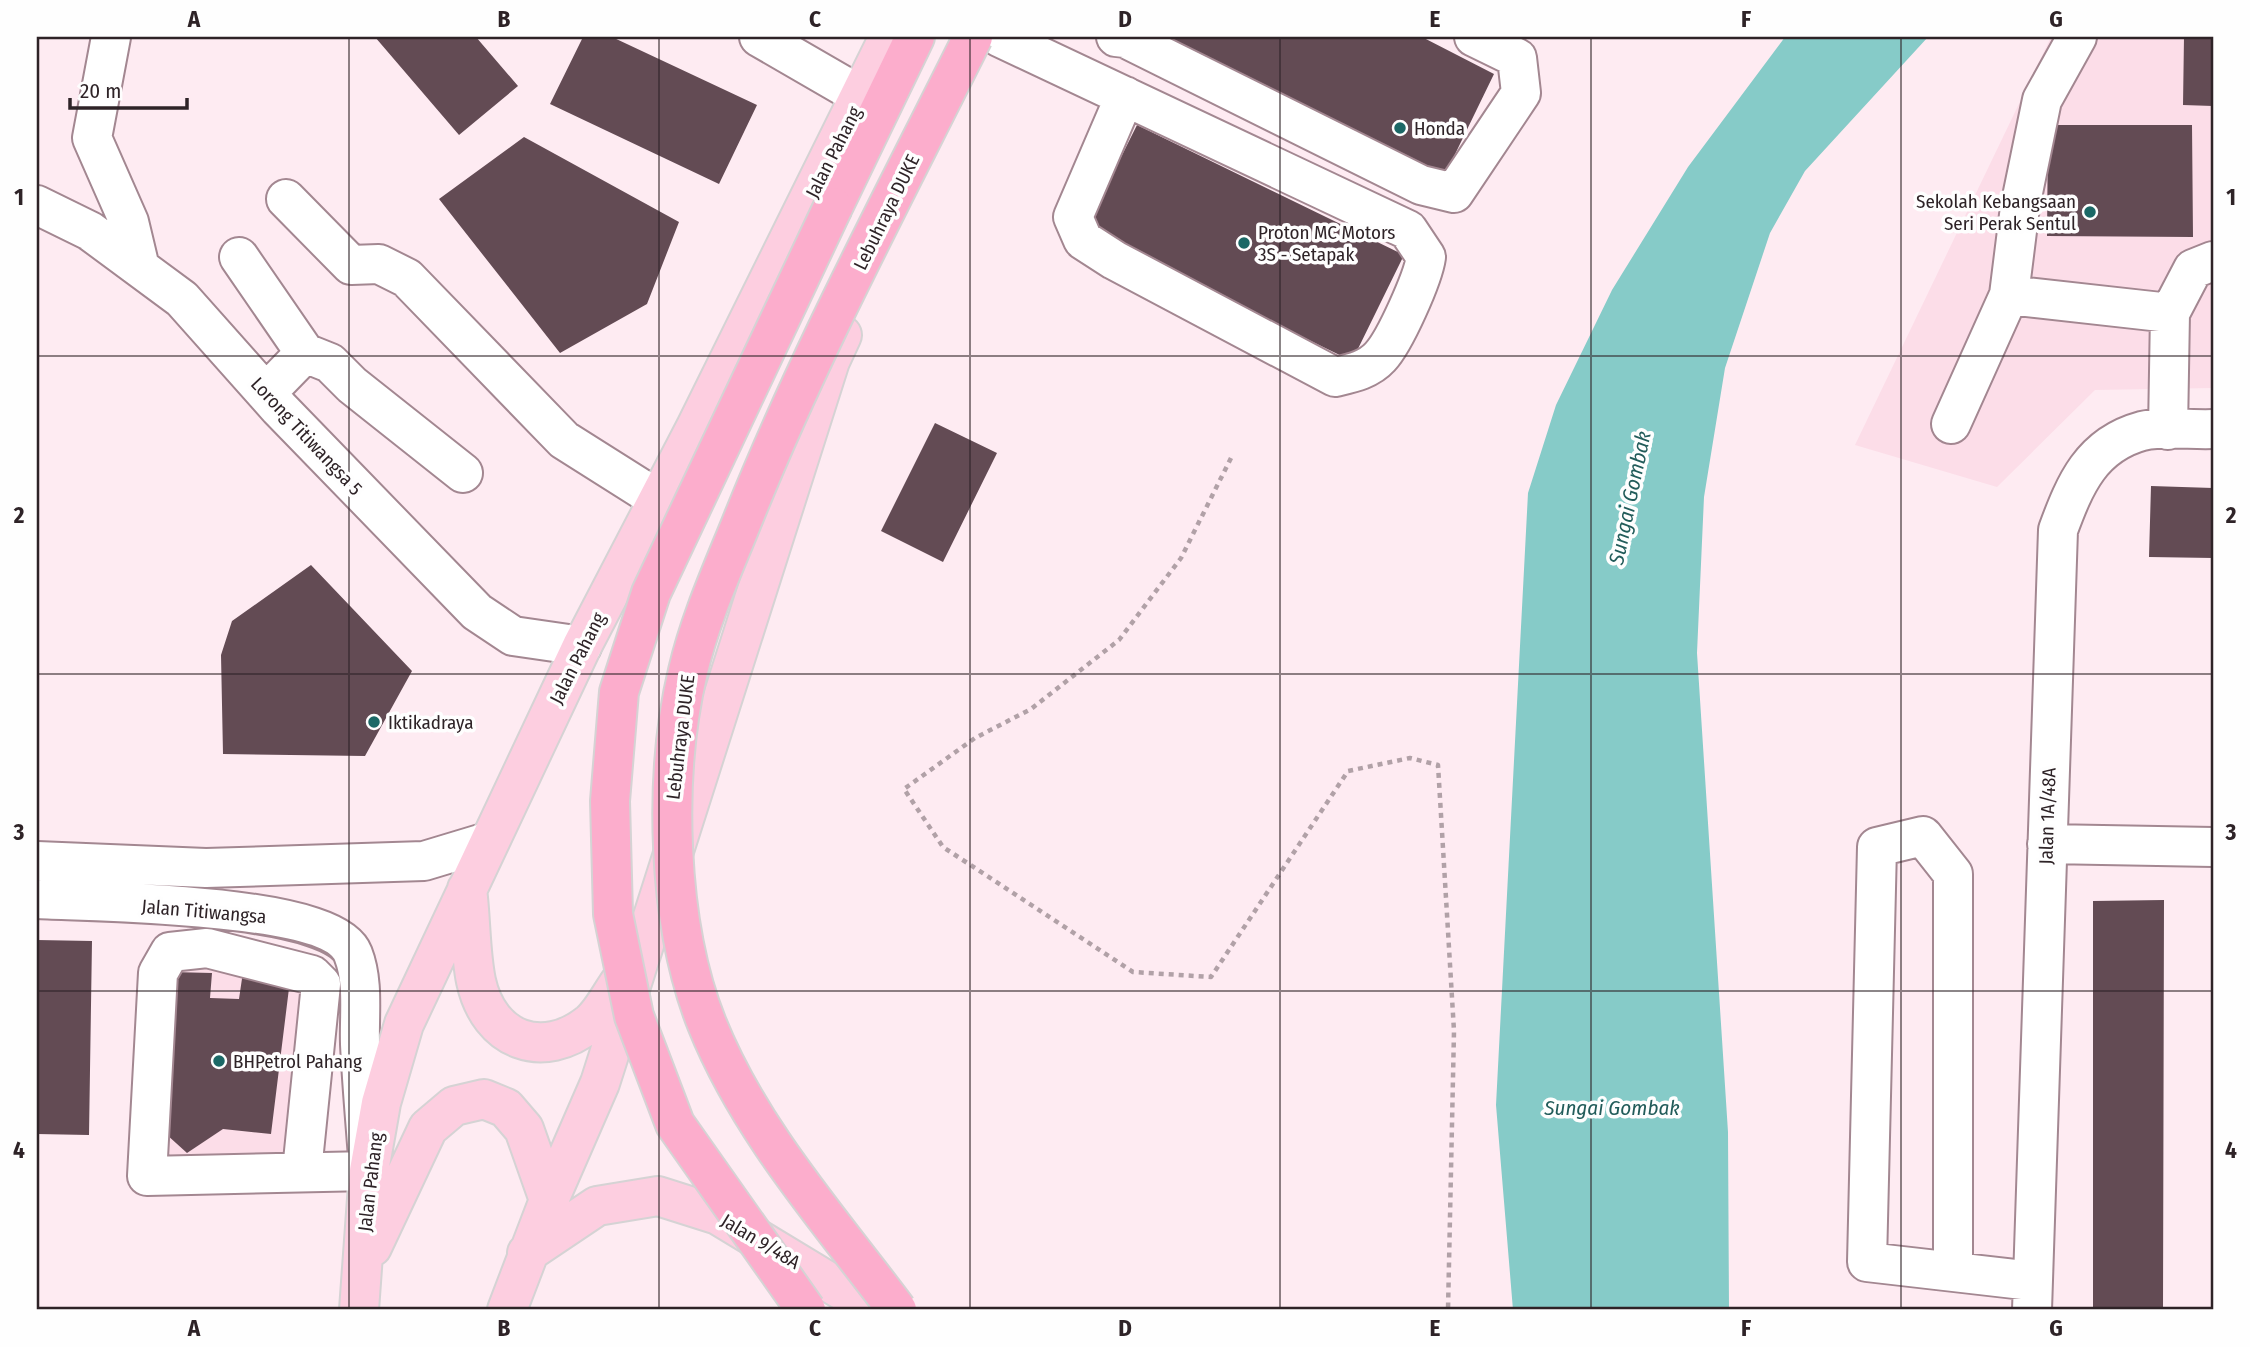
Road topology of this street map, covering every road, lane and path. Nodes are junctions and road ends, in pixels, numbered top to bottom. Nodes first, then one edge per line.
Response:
1 (111, 37) edge
2 (759, 37) edge
3 (889, 37) edge
4 (915, 37) edge
5 (973, 37) edge
6 (985, 37) edge
7 (999, 37) edge
8 (1474, 37) edge
9 (2077, 37) edge
10 (1126, 39) edge
11 (1083, 76) junction
12 (861, 96) junction
13 (1125, 96) junction
14 (286, 199) dead end
15 (37, 205) edge
16 (240, 257) dead end
17 (2213, 261) edge
18 (140, 268) junction
19 (2009, 295) junction
20 (2170, 313) junction
21 (305, 353) junction
22 (266, 393) junction
23 (1951, 424) dead end
24 (2213, 429) edge
25 (2168, 430) junction
26 (1231, 458) dead end
27 (463, 473) dead end
28 (659, 500) junction
29 (582, 646) junction
30 (487, 842) junction
31 (2047, 844) junction
32 (2213, 847) edge
33 (37, 861) edge
34 (467, 889) junction
35 (37, 899) edge
36 (647, 942) junction
37 (302, 1171) junction
38 (369, 1171) junction
39 (549, 1200) junction
40 (527, 1253) junction
41 (361, 1269) junction
42 (1954, 1271) junction
43 (2032, 1296) edge
44 (359, 1310) edge
45 (507, 1310) edge
46 (806, 1310) edge
47 (875, 1310) edge
48 (897, 1310) edge
49 (1448, 1310) edge

1 - 18 street
2 - 12 street
3 - 12 main road, Jalan Pahang
4 - 46 highway, bridge
5 - 48 highway, Lebuhraya DUKE, bridge
6 - 36 main road
7 - 11 street
8 - 10 street
9 - 19 street
10 - 11 street
11 - 13 street
12 - 28 main road, Jalan Pahang
13 - 13 street
14 - 28 street
15 - 18 street, Lorong Titiwangsa 5
16 - 21 street
17 - 20 street
18 - 22 street, Lorong Titiwangsa 5
19 - 20 street
19 - 23 street
20 - 25 street
21 - 22 street
21 - 27 street
22 - 29 street, Lorong Titiwangsa 5
24 - 25 street, Jalan 1A/48A
25 - 31 street, Jalan 1A/48A
26 - 49 path
28 - 29 main road, Jalan Pahang
29 - 30 main road, Jalan Pahang
30 - 33 street, Jalan Titiwangsa
30 - 34 main road, Jalan Pahang
31 - 32 street
31 - 43 street, Jalan 1A/48A
34 - 36 main road
34 - 38 main road, Jalan Pahang
35 - 38 street, Jalan Titiwangsa
36 - 39 main road
37 - 37 street
37 - 38 street
38 - 41 main road, Jalan Pahang
39 - 40 main road
39 - 41 main road
40 - 45 main road
40 - 47 main road, Jalan 9/48A
41 - 44 main road, Jalan Pahang
42 - 42 street
42 - 43 street

